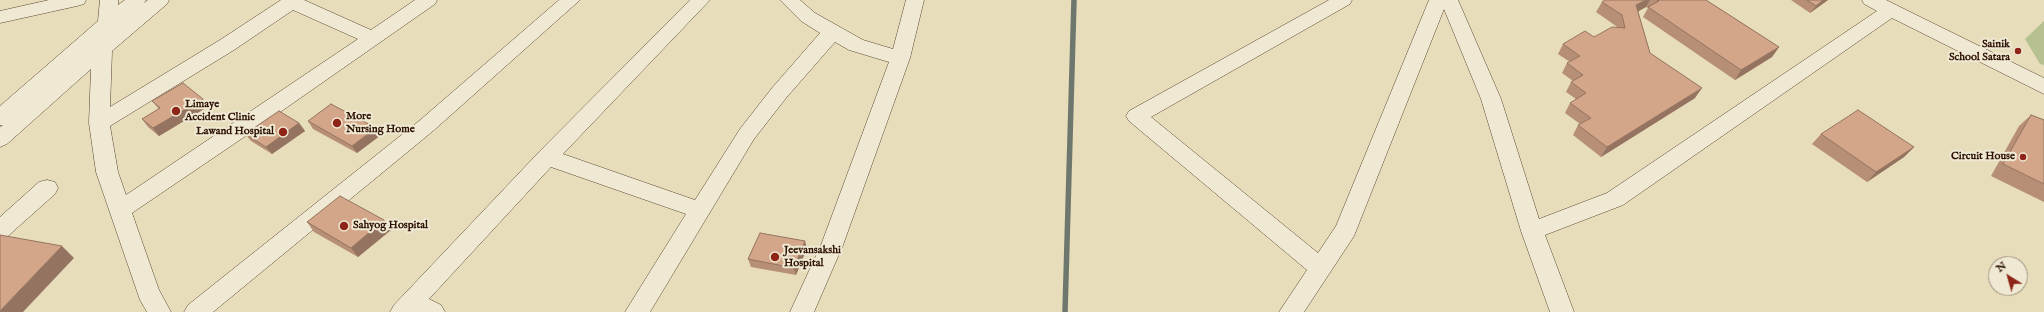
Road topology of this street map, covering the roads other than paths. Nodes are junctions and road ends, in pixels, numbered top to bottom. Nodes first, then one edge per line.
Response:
1 (77, 0) edge
2 (109, 0) edge
3 (137, 0) edge
4 (160, 0) edge
5 (428, 0) edge
6 (571, 0) edge
7 (701, 0) edge
8 (789, 0) edge
9 (915, 0) edge
10 (1343, 0) edge
11 (1871, 0) edge
12 (293, 1) edge
13 (1437, 1) edge
14 (1891, 10) junction
15 (0, 17) edge
16 (108, 23) junction
17 (832, 32) junction
18 (372, 38) junction
19 (102, 48) junction
20 (900, 58) junction
21 (2044, 87) edge
22 (0, 118) edge
23 (99, 124) junction
24 (0, 139) edge
25 (547, 157) junction
26 (47, 188) dead end
27 (120, 210) junction
28 (698, 210) junction
29 (0, 230) edge
30 (1532, 231) junction
31 (1321, 268) junction
32 (407, 307) edge
33 (159, 312) edge
34 (196, 312) edge
35 (433, 312) edge
36 (637, 312) edge
37 (802, 312) edge
38 (1291, 312) edge
39 (1562, 312) edge

1 - 15 street
2 - 16 street
3 - 16 street
4 - 19 street
5 - 18 street
6 - 34 street
7 - 25 street
8 - 17 street
9 - 20 street
10 - 31 street
11 - 14 street
12 - 18 street
12 - 23 street
13 - 30 street
13 - 31 street
14 - 21 street
14 - 30 street
16 - 19 street
16 - 22 street
17 - 20 street
17 - 28 street
18 - 27 street
19 - 23 street
19 - 24 street
20 - 37 street
23 - 27 street
25 - 28 street
25 - 32 street
26 - 29 street
27 - 33 street
28 - 36 street
30 - 39 street
31 - 38 street
32 - 35 street

